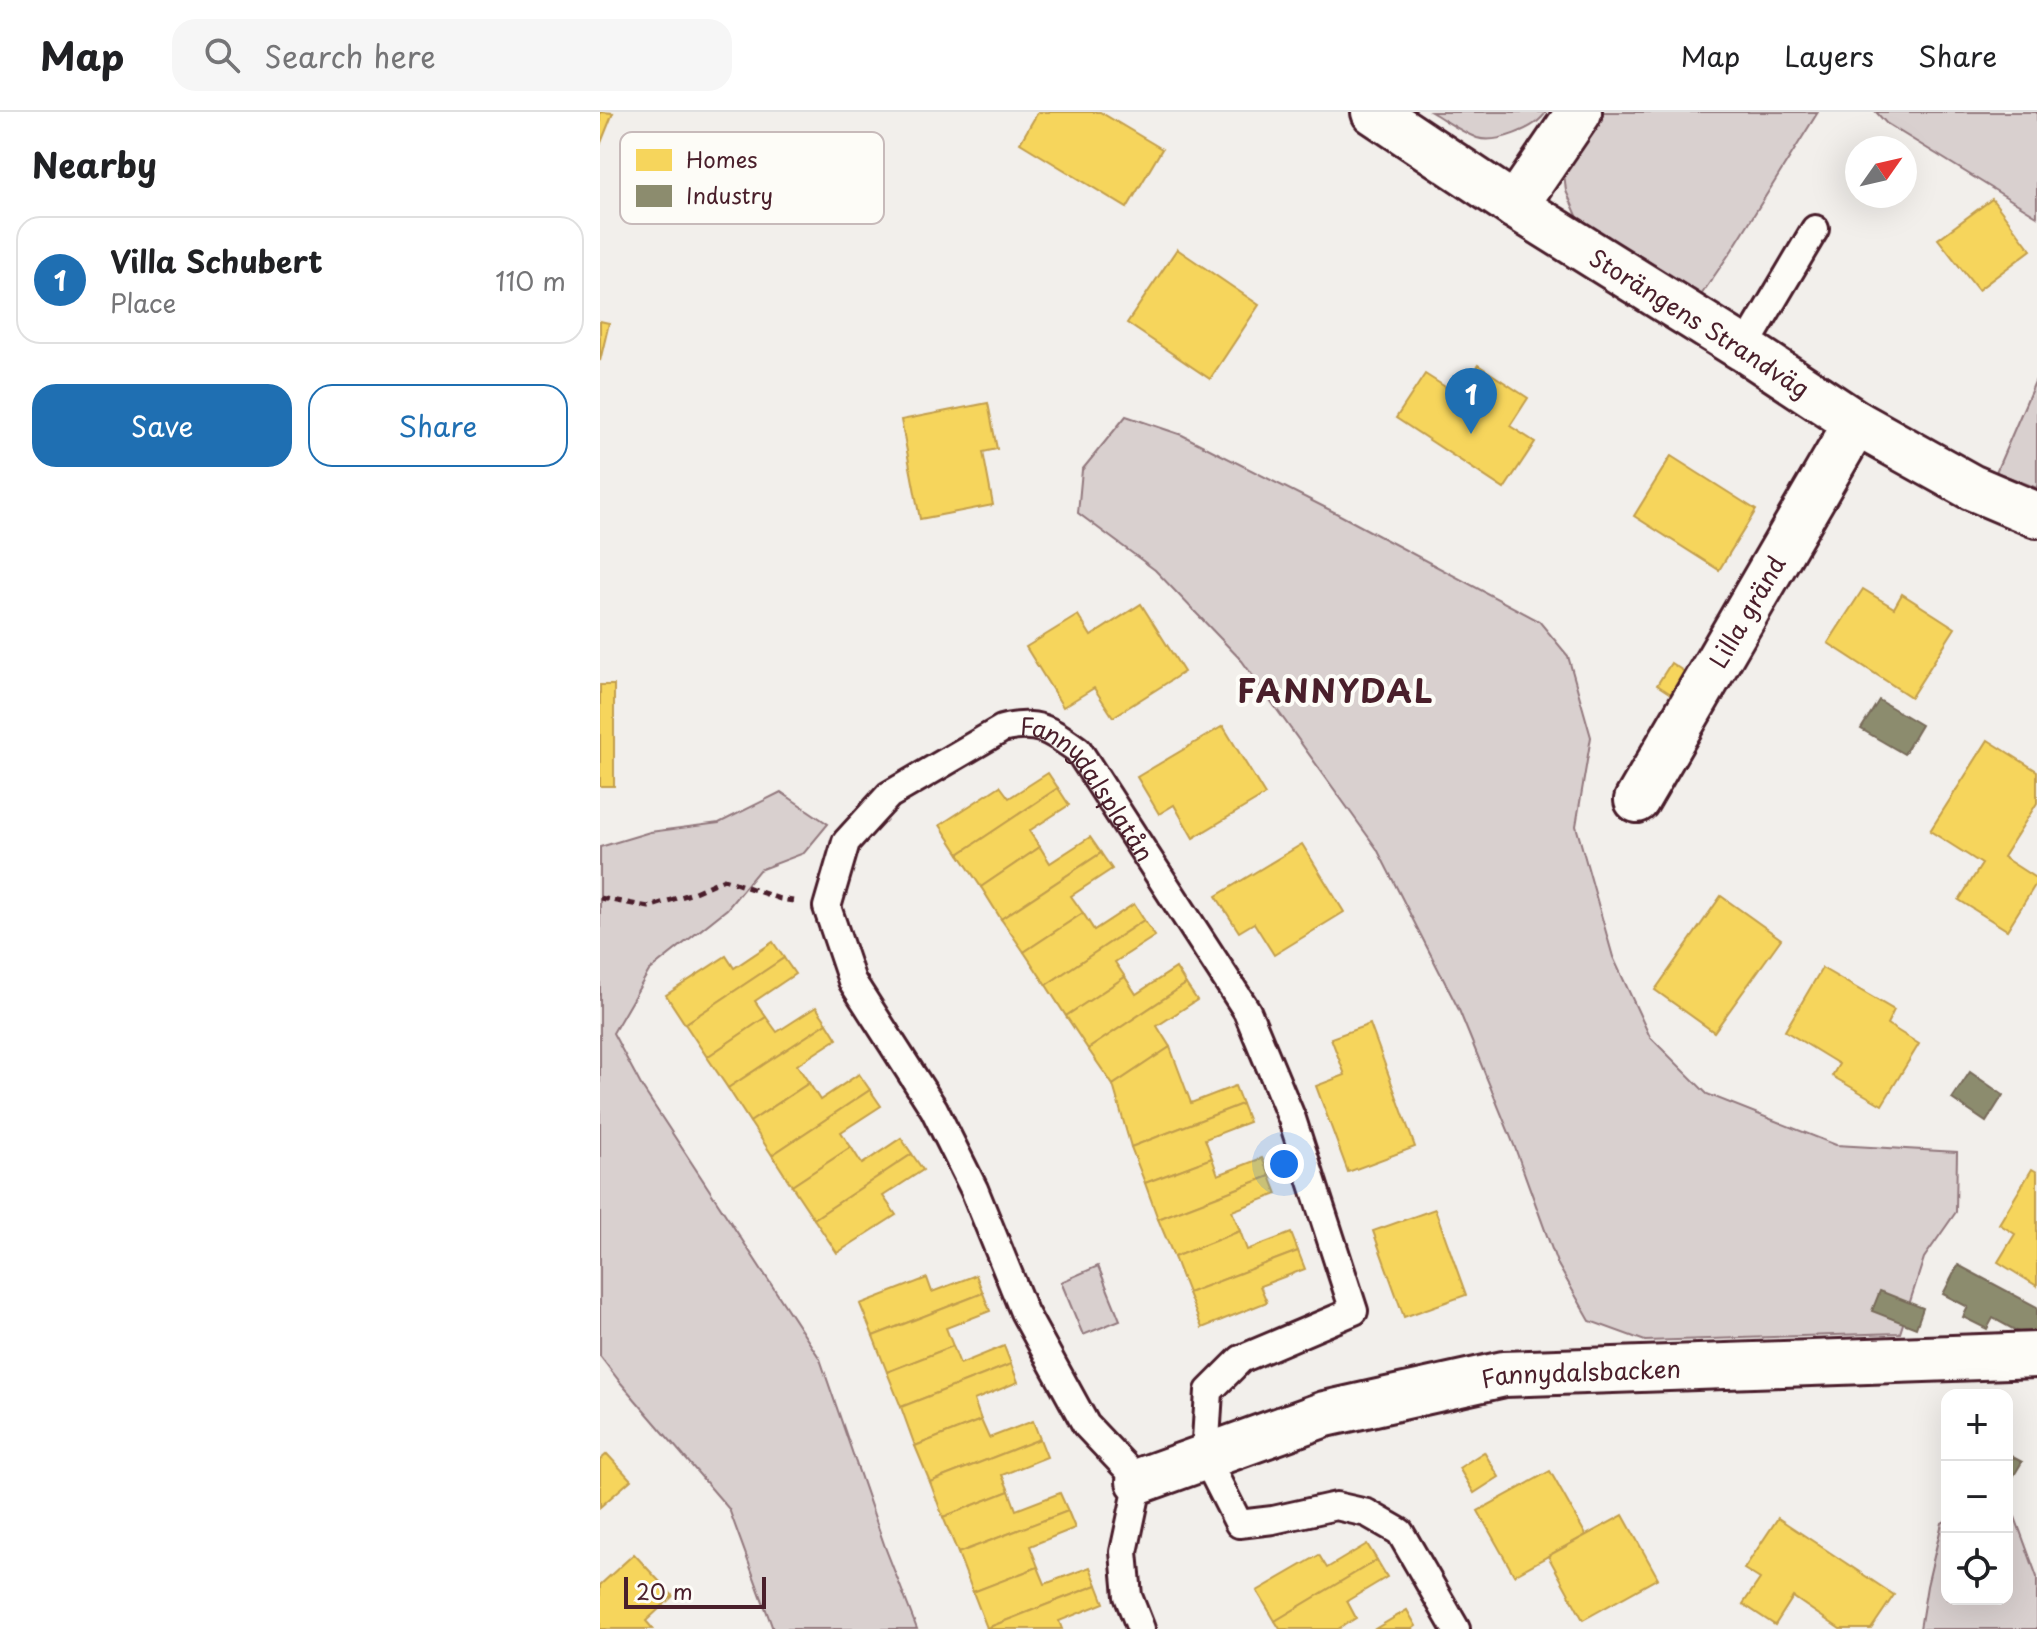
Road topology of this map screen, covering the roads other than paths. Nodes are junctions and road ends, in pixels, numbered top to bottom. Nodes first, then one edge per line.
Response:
1 (1374, 112) edge
2 (1579, 112) edge
3 (1515, 206) junction
4 (1815, 229) dead end
5 (1744, 349) junction
6 (1856, 423) junction
7 (2037, 515) edge
8 (1637, 800) dead end
9 (2037, 1355) edge
10 (1205, 1457) junction
11 (1139, 1481) junction
12 (1141, 1629) edge
13 (1456, 1629) edge

1 - 3 street, Storängens Strandväg
2 - 3 street
3 - 5 street, Storängens Strandväg
4 - 5 lane
5 - 6 street, Storängens Strandväg
6 - 7 street, Storängens Strandväg
6 - 8 street, Lilla gränd
9 - 10 street, Fannydalsbacken
10 - 11 street, Fannydalsbacken
10 - 11 lane, Fannydalsplatån
10 - 13 lane
11 - 12 lane

